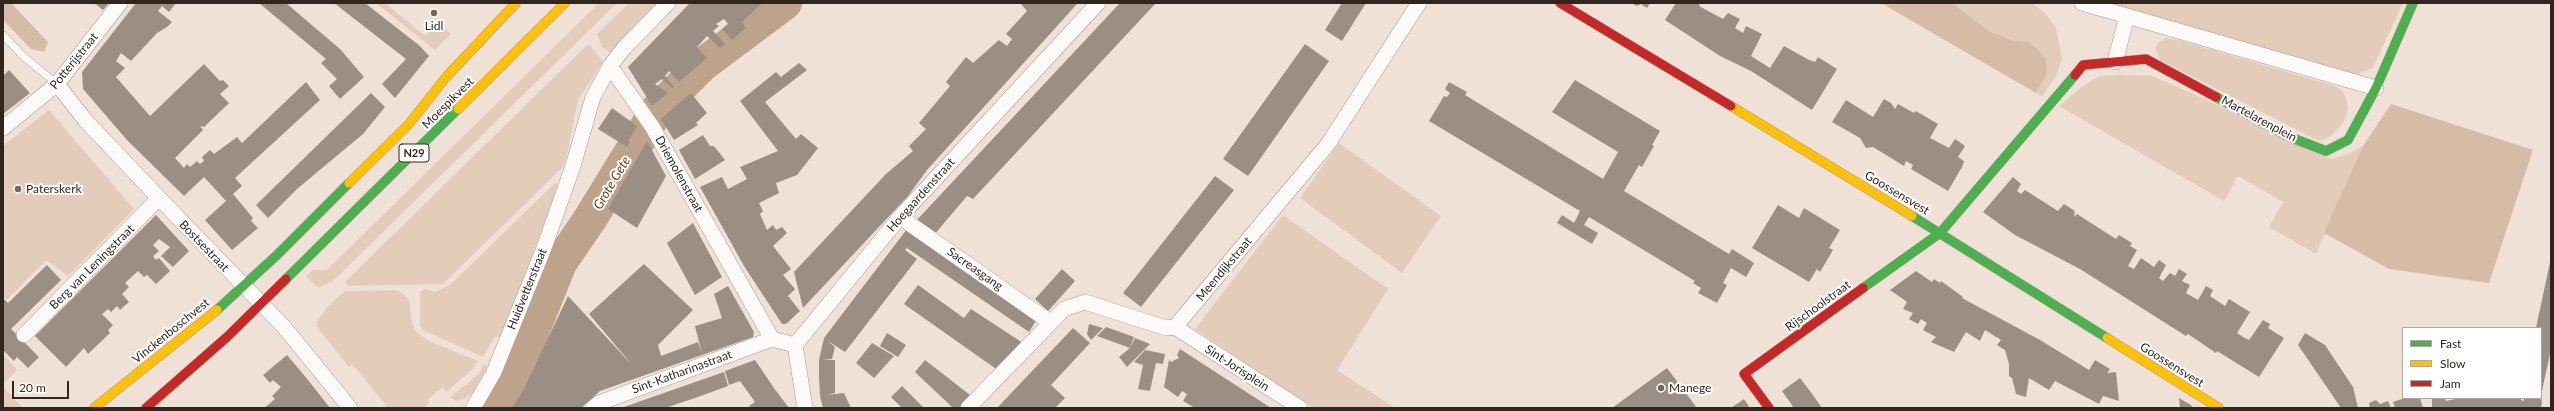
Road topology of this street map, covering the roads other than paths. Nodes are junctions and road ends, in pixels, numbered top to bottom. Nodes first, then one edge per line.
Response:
1 (120, 3) edge
2 (516, 3) edge
3 (565, 3) edge
4 (668, 3) edge
5 (1098, 3) edge
6 (1419, 3) edge
7 (1560, 3) edge
8 (2082, 3) edge
9 (2413, 3) edge
10 (2127, 16) junction
11 (3, 34) edge
12 (2115, 62) junction
13 (610, 66) junction
14 (57, 84) junction
15 (2376, 88) junction
16 (3, 128) edge
17 (159, 198) junction
18 (900, 218) junction
19 (1940, 233) junction
20 (243, 286) junction
21 (262, 303) junction
22 (1050, 322) junction
23 (1175, 327) junction
24 (24, 335) dead end
25 (772, 339) junction
26 (795, 345) junction
27 (94, 408) edge
28 (146, 408) edge
29 (350, 408) edge
30 (473, 408) edge
31 (593, 408) edge
32 (805, 408) edge
33 (968, 408) edge
34 (1300, 408) edge
35 (1769, 408) edge
36 (2219, 408) edge

1 - 14 street, Potterijstraat
2 - 20 street, Moespikvest / N29
3 - 21 street, Moespikvest / N29
4 - 13 street
5 - 18 street, Hoegaardenstraat
6 - 23 street, Meendijkstraat
7 - 19 street, Goossensvest
8 - 10 street
9 - 15 street, Martelarenplein
10 - 12 street
10 - 15 street
11 - 14 lane
12 - 15 street, Martelarenplein
12 - 19 street, Martelarenplein
13 - 25 street, Driemolenstraat
13 - 30 street, Huidvetterstraat
14 - 16 street, Potterijstraat
14 - 17 street, Bostsestraat
17 - 20 street, Bostsestraat
17 - 24 street, Berg van Leningstraat
18 - 22 street, Sacreasgang
18 - 26 street, Hoegaardenstraat
19 - 35 street, Rijschoolstraat
19 - 36 street, Goossensvest
20 - 21 street, Bostsestraat
20 - 27 street, Vinckenboschvest / N29
21 - 28 street, N29
21 - 29 street, Bostsestraat
22 - 23 street
22 - 33 street
23 - 34 street, Sint-Jorisplein
25 - 26 street
25 - 31 street, Sint-Katharinastraat
26 - 32 street

